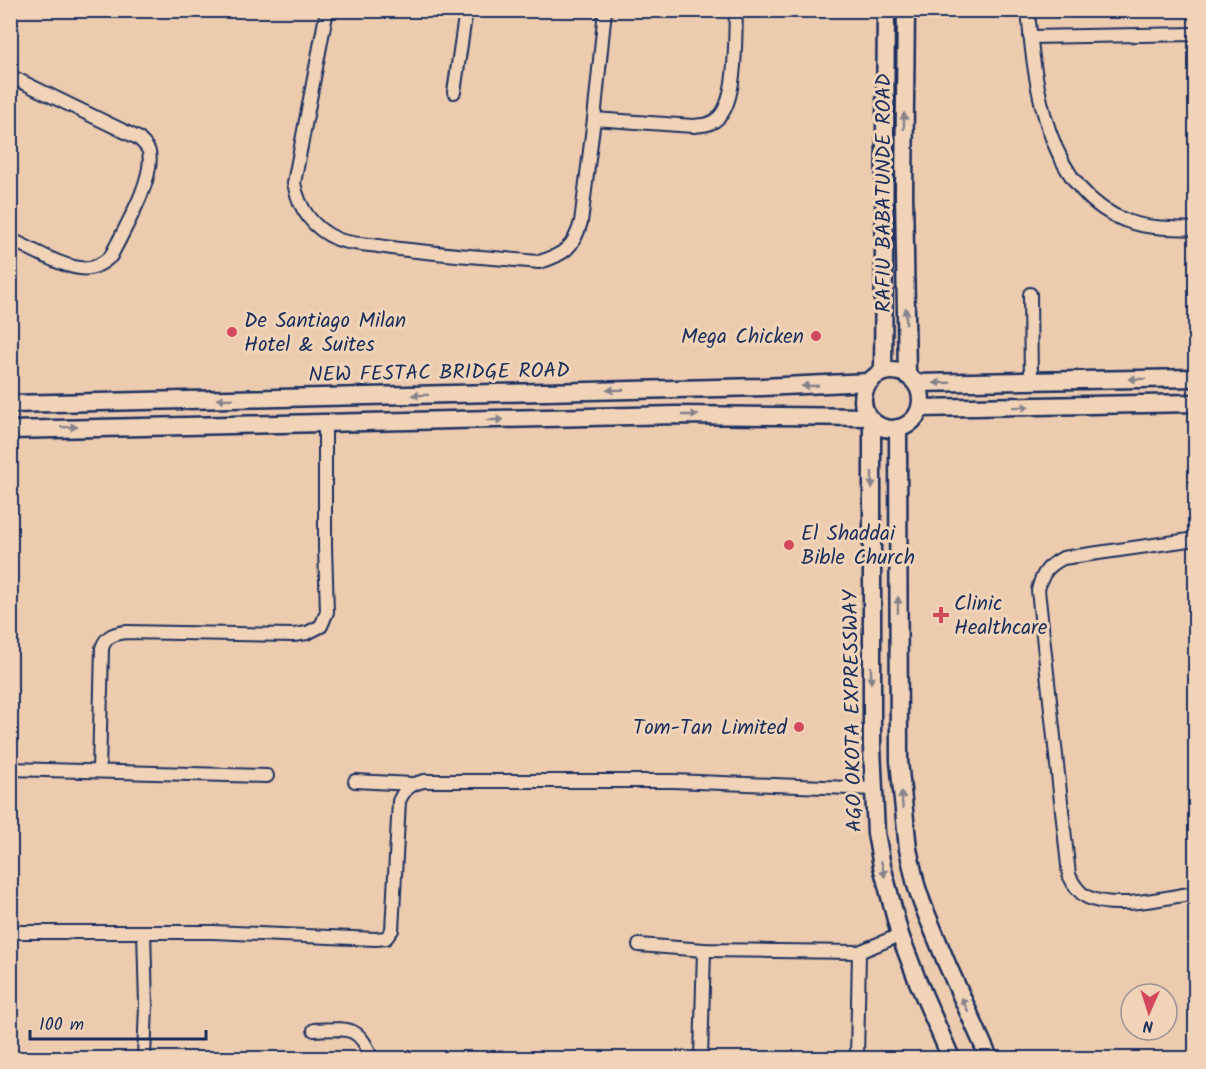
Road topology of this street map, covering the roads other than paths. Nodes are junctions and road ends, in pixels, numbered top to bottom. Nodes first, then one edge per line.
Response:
1 (327, 10) edge
2 (466, 10) edge
3 (605, 10) edge
4 (736, 10) edge
5 (886, 10) edge
6 (906, 10) edge
7 (1028, 10) edge
8 (1196, 34) edge
9 (1030, 37) junction
10 (10, 76) edge
11 (454, 92) dead end
12 (594, 119) junction
13 (1196, 229) edge
14 (10, 239) edge
15 (1030, 294) dead end
16 (883, 372) junction
17 (1196, 378) edge
18 (911, 379) junction
19 (1031, 381) junction
20 (869, 382) junction
21 (259, 399) junction
22 (1196, 403) edge
23 (10, 404) edge
24 (920, 408) junction
25 (870, 419) junction
26 (325, 423) junction
27 (258, 424) junction
28 (10, 429) edge
29 (898, 429) junction
30 (1196, 538) edge
31 (10, 769) edge
32 (99, 771) junction
33 (267, 776) dead end
34 (355, 781) dead end
35 (412, 784) junction
36 (874, 789) junction
37 (1196, 892) edge
38 (10, 932) edge
39 (144, 932) junction
40 (900, 935) junction
41 (639, 945) dead end
42 (704, 950) junction
43 (859, 952) junction
44 (314, 1030) dead end
45 (144, 1059) edge
46 (371, 1059) edge
47 (701, 1059) edge
48 (857, 1059) edge
49 (951, 1059) edge
50 (989, 1059) edge

1 - 12 street
2 - 11 street
3 - 12 street
4 - 12 street
5 - 16 main road, RAFIU BABATUNDE ROAD
18 -> 6 main road, RAFIU BABATUNDE ROAD
7 - 9 street
8 - 9 street
9 - 13 street
10 - 14 street
15 - 19 street
16 - 18 main road
16 - 20 main road
17 -> 19 main road
19 -> 18 main road
18 - 24 main road
20 -> 21 main road, NEW FESTAC BRIDGE ROAD
20 - 25 main road
21 -> 23 main road, NEW FESTAC BRIDGE ROAD
21 - 27 main road
24 -> 22 main road
24 - 29 main road
26 -> 25 main road
25 - 29 main road
25 -> 36 main road, AGO OKOTA EXPRESSWAY
26 - 27 main road
26 - 32 street
28 -> 27 main road
50 -> 29 main road
30 - 37 street
31 - 32 street
32 - 33 street
34 - 35 street
35 - 36 street
35 - 39 street
36 -> 40 main road, AGO OKOTA EXPRESSWAY
38 - 39 street
39 - 45 street
40 - 43 street
40 - 49 main road, AGO OKOTA EXPRESSWAY
41 - 42 street
42 - 43 street
42 - 47 street
43 - 48 street
44 - 46 street

